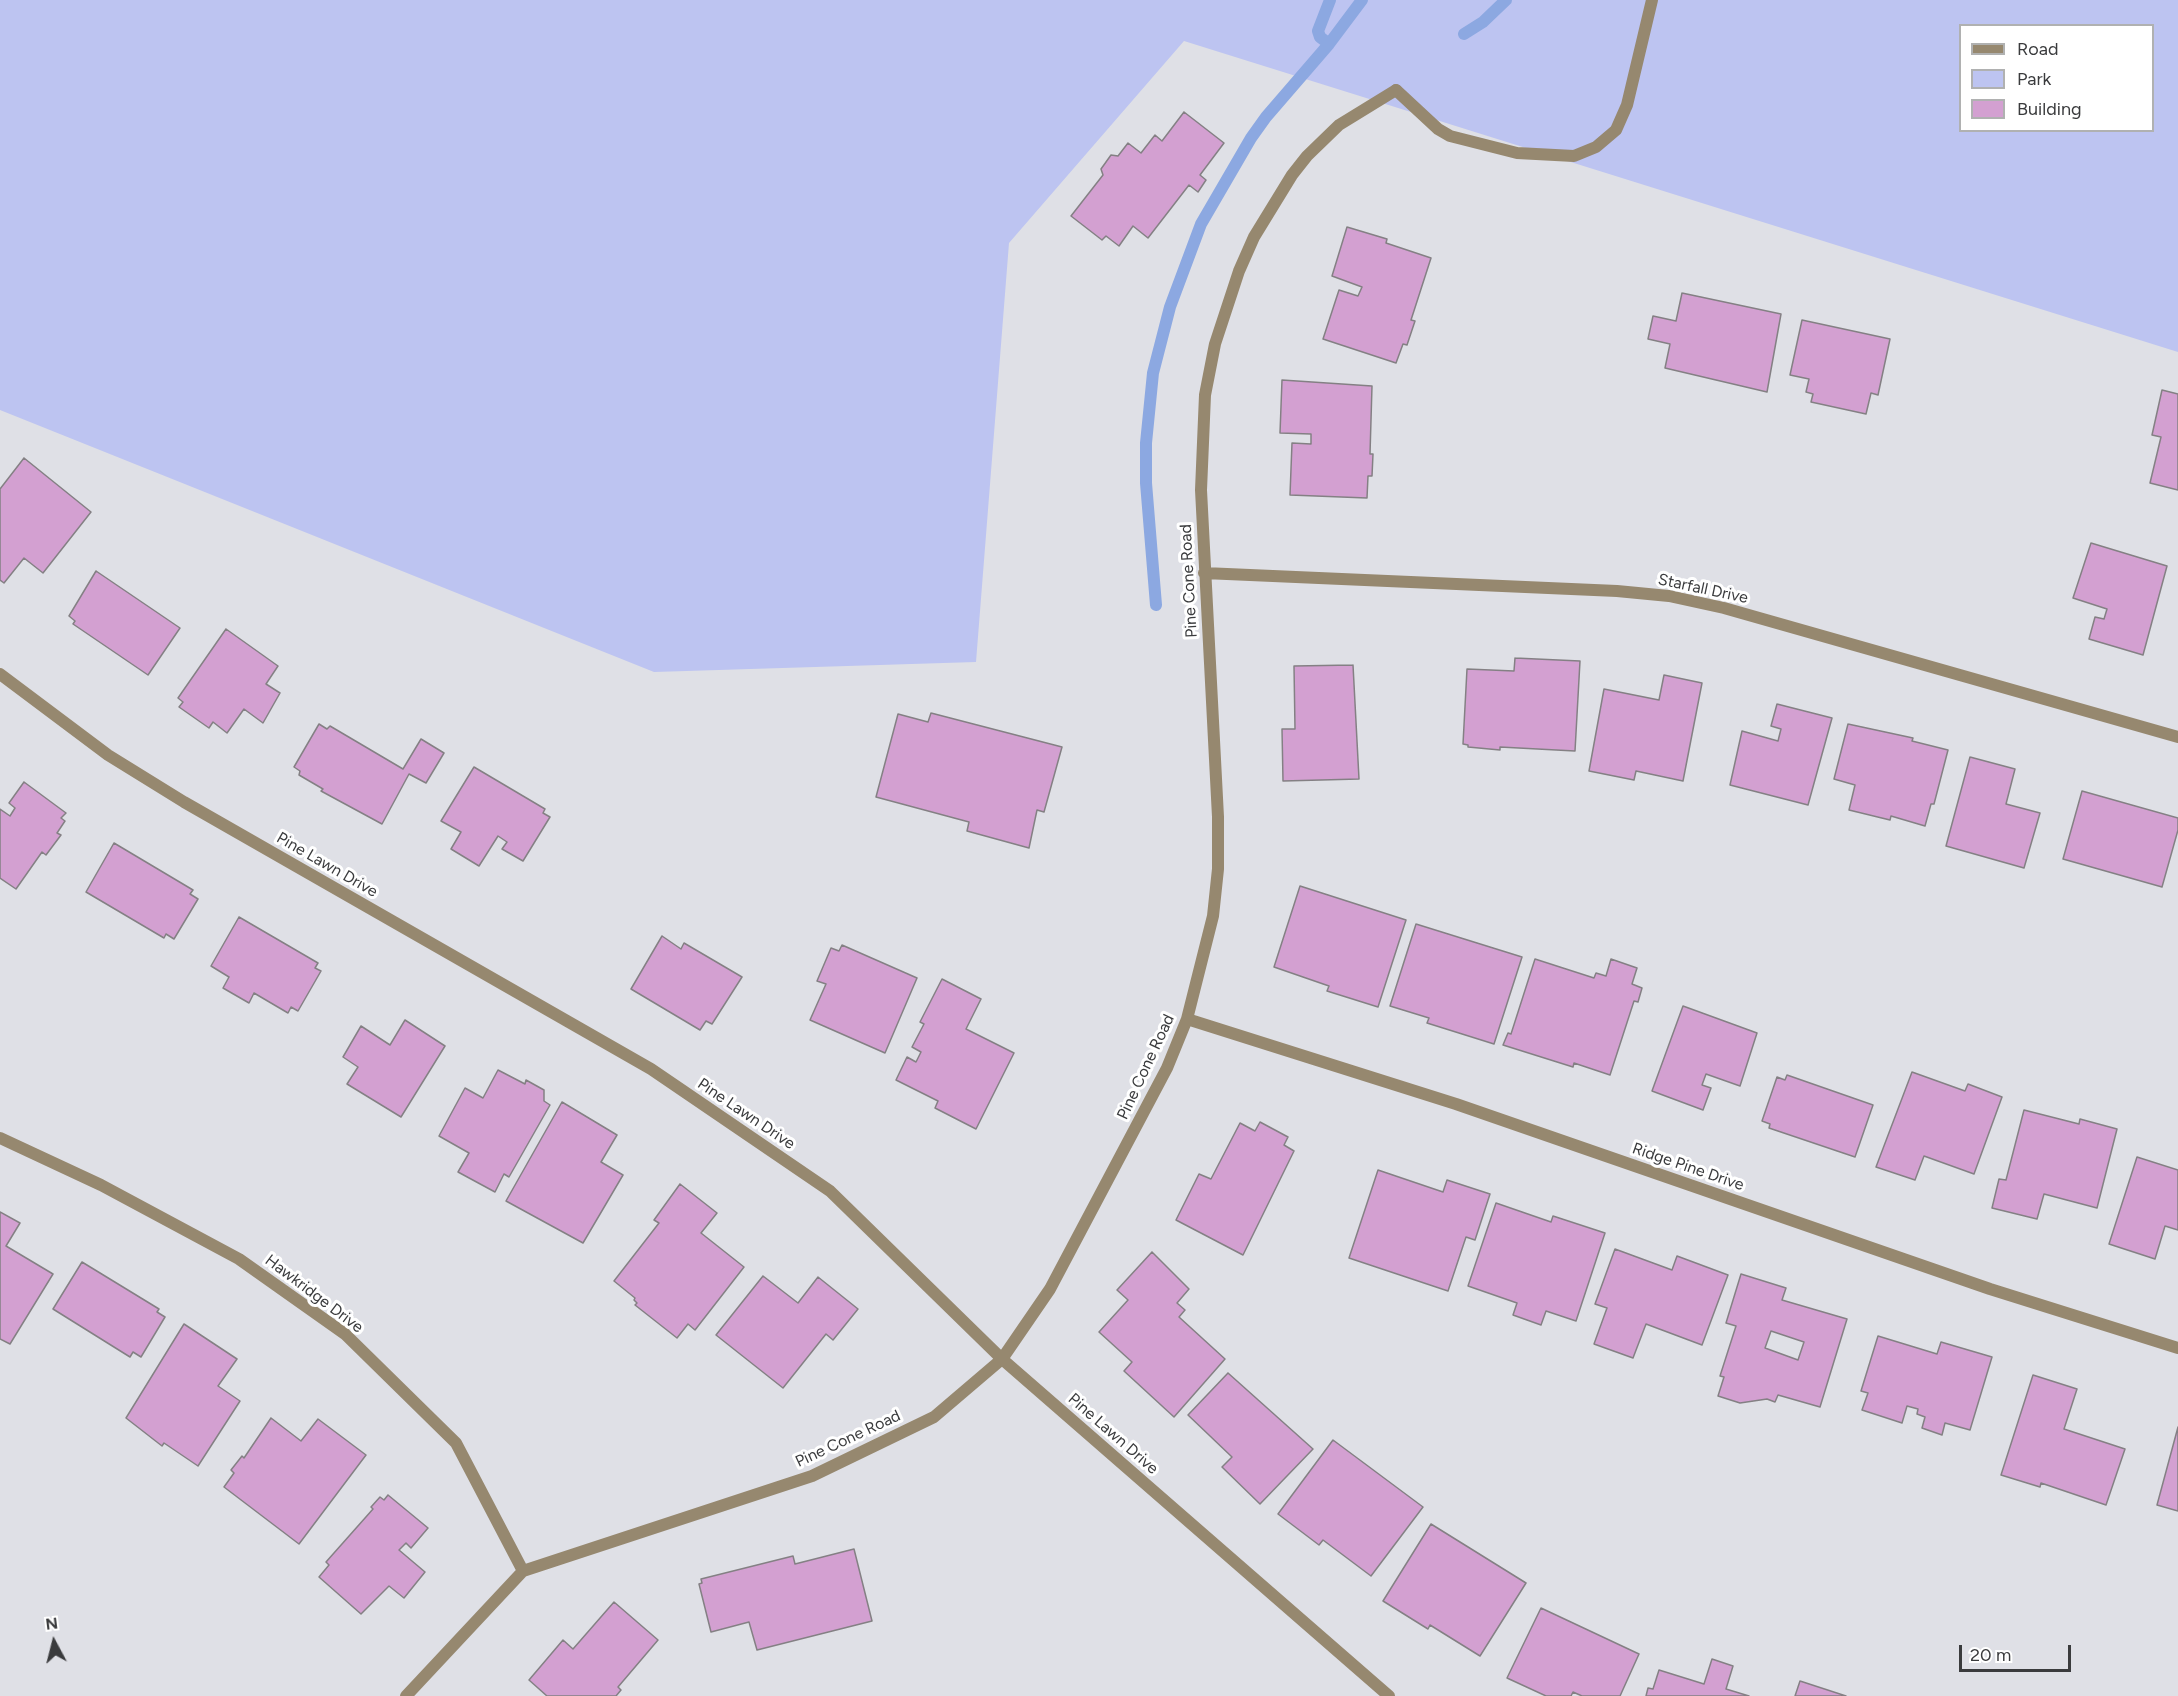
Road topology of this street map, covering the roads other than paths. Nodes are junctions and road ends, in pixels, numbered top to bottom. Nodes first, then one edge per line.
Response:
1 (1652, 0) edge
2 (1204, 573) junction
3 (0, 674) edge
4 (2178, 737) edge
5 (1187, 1019) junction
6 (0, 1138) edge
7 (2178, 1348) edge
8 (1002, 1359) junction
9 (524, 1571) junction
10 (406, 1696) edge
11 (1389, 1696) edge

1 - 2 street, Pine Cone Road
2 - 4 street, Starfall Drive
2 - 5 street, Pine Cone Road
3 - 8 street, Pine Lawn Drive
5 - 7 street, Ridge Pine Drive
5 - 8 street, Pine Cone Road
6 - 9 street, Hawkridge Drive
8 - 9 street, Pine Cone Road
8 - 11 street, Pine Lawn Drive
9 - 10 street, Pine Cone Road

